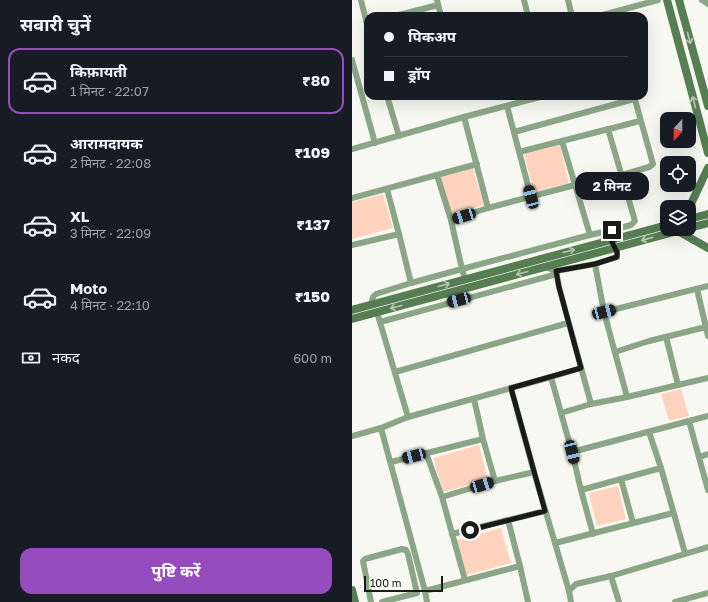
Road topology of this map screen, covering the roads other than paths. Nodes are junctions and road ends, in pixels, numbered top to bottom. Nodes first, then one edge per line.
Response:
1 (361, 0) edge
2 (524, 0) edge
3 (568, 0) edge
4 (658, 0) edge
5 (667, 0) edge
6 (679, 0) edge
7 (702, 0) edge
8 (438, 3) edge
9 (708, 4) edge
10 (364, 12) edge
11 (412, 12) edge
12 (527, 12) edge
13 (571, 12) edge
14 (619, 12) edge
15 (352, 60) edge
16 (388, 100) edge
17 (529, 100) edge
18 (624, 100) edge
19 (635, 100) edge
20 (507, 106) junction
21 (708, 106) edge
22 (464, 117) junction
23 (640, 121) junction
24 (608, 129) junction
25 (514, 132) junction
26 (399, 136) junction
27 (562, 141) junction
28 (375, 143) junction
29 (352, 149) edge
30 (519, 152) junction
31 (708, 153) edge
32 (477, 164) junction
33 (708, 168) edge
34 (622, 174) junction
35 (437, 175) junction
36 (575, 185) junction
37 (387, 189) junction
38 (531, 197) junction
39 (352, 198) edge
40 (693, 200) edge
41 (488, 208) junction
42 (708, 214) edge
43 (696, 217) edge
44 (451, 220) junction
45 (708, 223) edge
46 (696, 226) edge
47 (660, 227) edge
48 (612, 230) junction
49 (399, 234) junction
50 (590, 235) junction
51 (660, 236) edge
52 (690, 236) edge
53 (613, 239) junction
54 (352, 245) edge
55 (615, 248) junction
56 (708, 248) edge
57 (595, 264) junction
58 (544, 267) junction
59 (462, 269) junction
60 (556, 272) junction
61 (465, 279) junction
62 (411, 283) junction
63 (708, 286) edge
64 (697, 289) junction
65 (371, 305) junction
66 (352, 310) edge
67 (377, 312) junction
68 (604, 312) junction
69 (352, 319) edge
70 (380, 322) junction
71 (568, 322) junction
72 (706, 326) junction
73 (708, 336) edge
74 (666, 337) junction
75 (615, 352) junction
76 (581, 368) junction
77 (395, 372) junction
78 (551, 377) junction
79 (708, 378) edge
80 (678, 385) junction
81 (511, 388) junction
82 (627, 397) junction
83 (474, 399) junction
84 (591, 404) junction
85 (561, 413) junction
86 (708, 416) edge
87 (408, 417) junction
88 (690, 421) junction
89 (381, 428) junction
90 (649, 432) junction
91 (352, 436) edge
92 (483, 439) junction
93 (572, 452) junction
94 (426, 453) junction
95 (708, 454) edge
96 (699, 457) junction
97 (391, 462) junction
98 (661, 468) junction
99 (534, 472) junction
100 (621, 479) junction
101 (495, 481) junction
102 (581, 490) junction
103 (708, 490) edge
104 (442, 497) junction
105 (545, 511) junction
106 (673, 513) junction
107 (508, 520) junction
108 (634, 524) junction
109 (452, 534) junction
110 (593, 534) junction
111 (555, 543) junction
112 (708, 547) edge
113 (685, 553) junction
114 (520, 566) junction
115 (612, 576) junction
116 (465, 580) junction
117 (352, 590) edge
118 (569, 590) junction
119 (425, 591) junction
120 (708, 593) edge
121 (355, 602) edge
122 (371, 602) edge
123 (382, 602) edge
124 (427, 602) edge
125 (528, 602) edge
126 (572, 602) edge
127 (620, 602) edge
128 (675, 602) edge

1 - 10 street
2 - 12 street
3 - 13 street
4 - 14 street
31 -> 5 main road
6 -> 21 main road
7 - 9 street
8 - 11 street
15 - 28 street
16 - 26 street
17 - 20 street
18 - 25 street
19 - 23 street
20 - 22 street
20 - 25 street
22 - 26 street
22 - 32 street
23 - 24 street
23 - 34 street
24 - 27 street
24 - 34 street
25 - 30 street
26 - 28 street
27 - 30 street
27 - 36 street
28 - 29 street
30 - 38 street
32 - 35 street
32 - 41 street
33 - 40 main road
34 - 48 street
35 - 37 street
35 - 44 street
36 - 38 street
36 - 50 street
37 - 39 street
37 - 49 street
38 - 41 street
41 - 44 street
42 - 43 main road
44 - 59 street
45 - 46 main road
47 - 53 main road
48 - 50 street
48 - 53 street
49 - 54 street
49 - 62 street
50 - 59 street
51 -> 55 main road
52 - 56 main road
53 - 55 street
61 -> 53 main road
55 - 57 street
55 - 58 main road
57 - 60 street
57 - 68 street
58 - 60 street
58 -> 67 main road
59 - 61 street
59 - 62 street
60 - 70 street
60 - 71 street
65 -> 61 main road
62 - 65 street
63 - 64 street
64 - 68 street
64 - 72 street
65 - 66 main road
67 - 69 main road
67 - 70 street
68 - 75 street
70 - 77 street
71 - 76 street
71 - 77 street
72 - 73 street
72 - 74 street
74 - 75 street
74 - 80 street
75 - 82 street
76 - 78 street
76 - 84 street
77 - 87 street
78 - 81 street
78 - 85 street
79 - 80 street
80 - 82 street
81 - 83 street
81 - 99 street
82 - 84 street
83 - 87 street
83 - 92 street
84 - 85 street
85 - 93 street
86 - 88 street
87 - 89 street
88 - 90 street
88 - 96 street
89 - 91 street
89 - 97 street
90 - 93 street
90 - 98 street
92 - 94 street
92 - 101 street
93 - 102 street
94 - 97 street
94 - 104 street
95 - 96 street
96 - 103 street
97 - 119 street
98 - 100 street
98 - 106 street
99 - 101 street
99 - 105 street
100 - 102 street
100 - 108 street
101 - 104 street
102 - 110 street
104 - 109 street
105 - 107 street
105 - 111 street
106 - 108 street
106 - 113 street
107 - 109 street
107 - 114 street
108 - 110 street
109 - 116 street
110 - 111 street
111 - 118 street
112 - 113 street
113 - 115 street
114 - 116 street
114 - 125 street
115 - 118 street
115 - 127 street
116 - 119 street
117 - 121 main road
118 - 126 street
119 - 124 street
120 - 128 street
122 - 123 street

